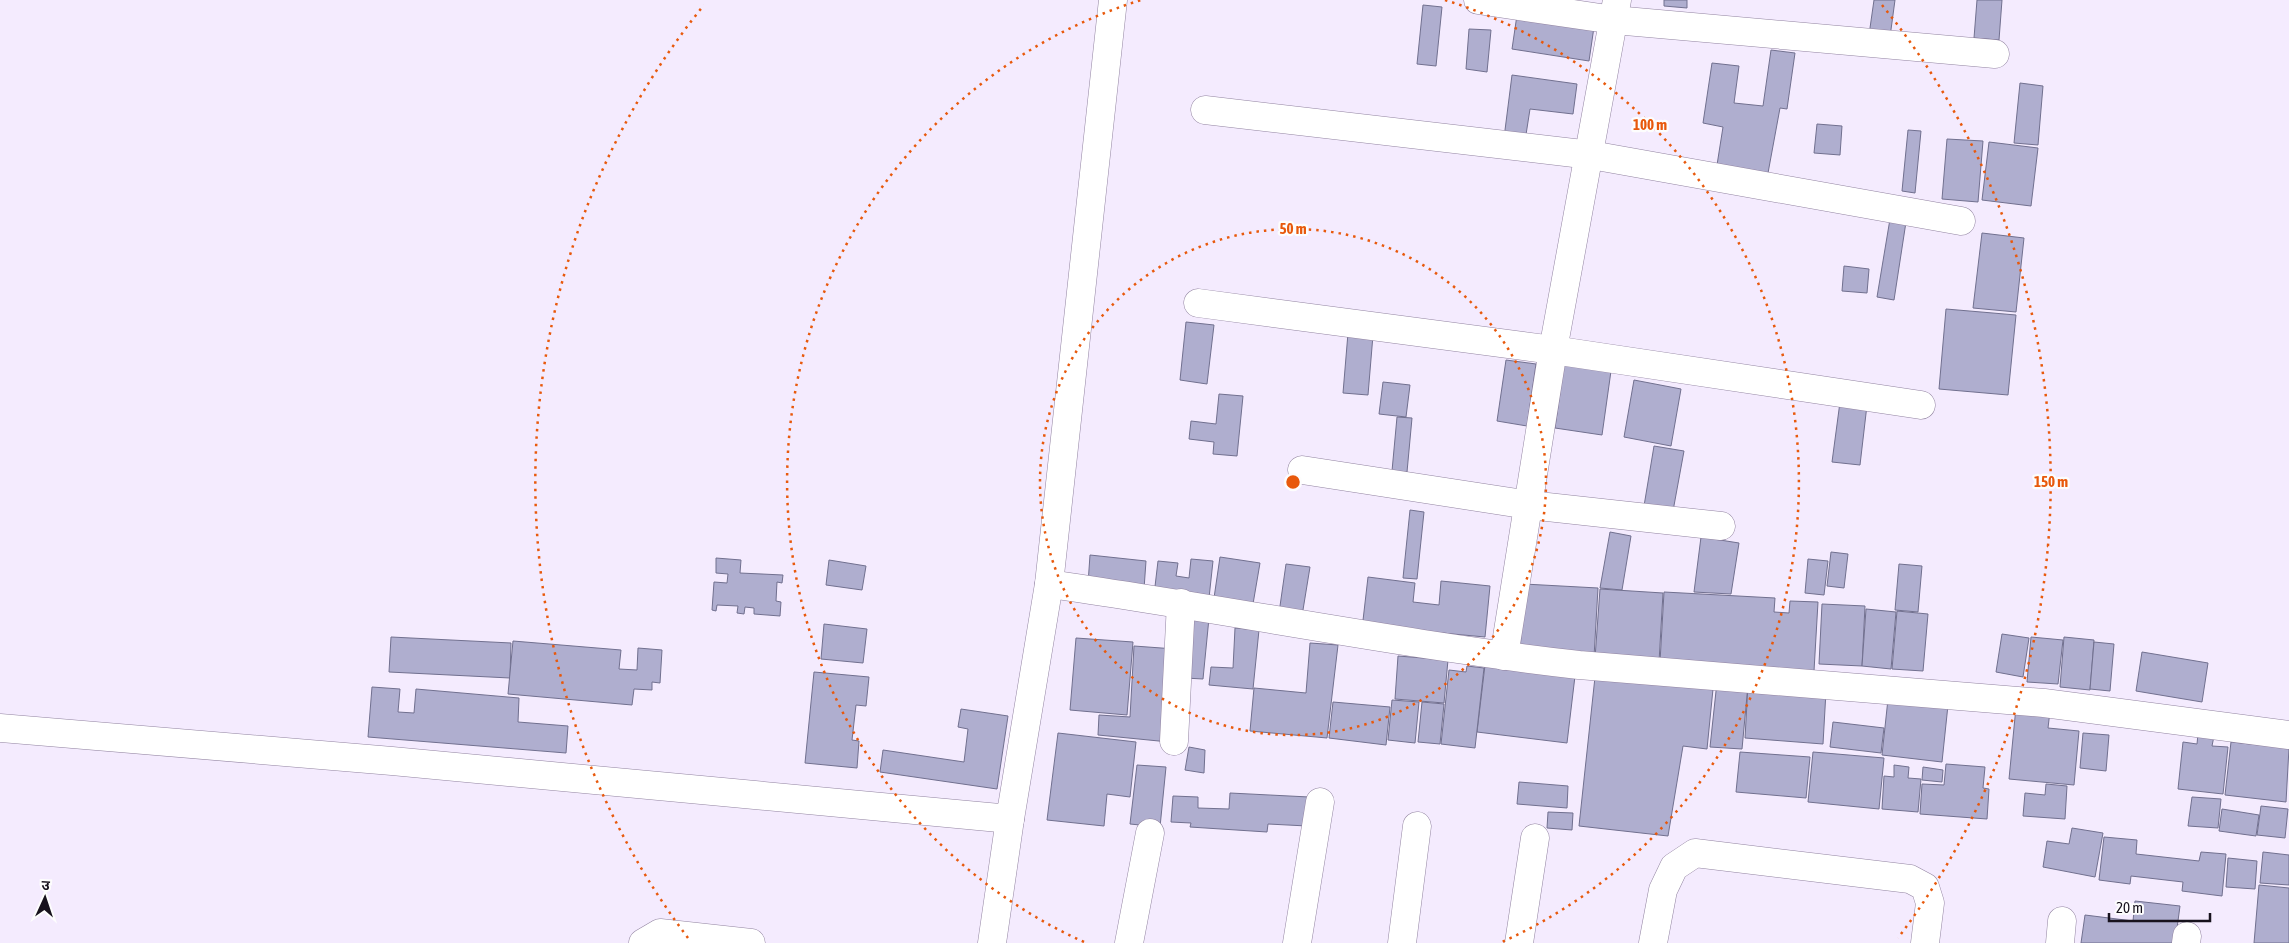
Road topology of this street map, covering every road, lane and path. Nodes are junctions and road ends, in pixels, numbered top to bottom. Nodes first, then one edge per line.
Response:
1 (1113, 0) edge
2 (1478, 0) edge
3 (1616, 10) edge
4 (1995, 54) dead end
5 (1205, 110) dead end
6 (1590, 155) junction
7 (1961, 222) dead end
8 (1198, 303) dead end
9 (1553, 350) junction
10 (1921, 405) dead end
11 (1302, 470) dead end
12 (1528, 505) junction
13 (1721, 526) dead end
14 (1049, 584) junction
15 (1181, 603) junction
16 (1504, 656) junction
17 (0, 728) edge
18 (2289, 735) edge
19 (1174, 741) dead end
20 (1320, 802) dead end
21 (1010, 819) junction
22 (1417, 826) dead end
23 (1150, 833) dead end
24 (1535, 838) dead end
25 (643, 943) edge
26 (751, 943) edge
27 (992, 943) edge
28 (1130, 943) edge
29 (1297, 943) edge
30 (1402, 943) edge
31 (1519, 943) edge
32 (1652, 943) edge
33 (1925, 943) edge

1 - 14 street
2 - 3 street
3 - 4 street
3 - 6 street
5 - 6 street
6 - 7 street
6 - 9 street
8 - 9 street
9 - 10 street
9 - 12 street
11 - 12 street
12 - 13 street
12 - 16 street
14 - 15 street
14 - 21 street
15 - 16 street
15 - 19 street
16 - 18 street
17 - 21 street
20 - 29 street
21 - 27 street
22 - 30 street
23 - 28 street
24 - 31 street
25 - 26 street
32 - 33 street

